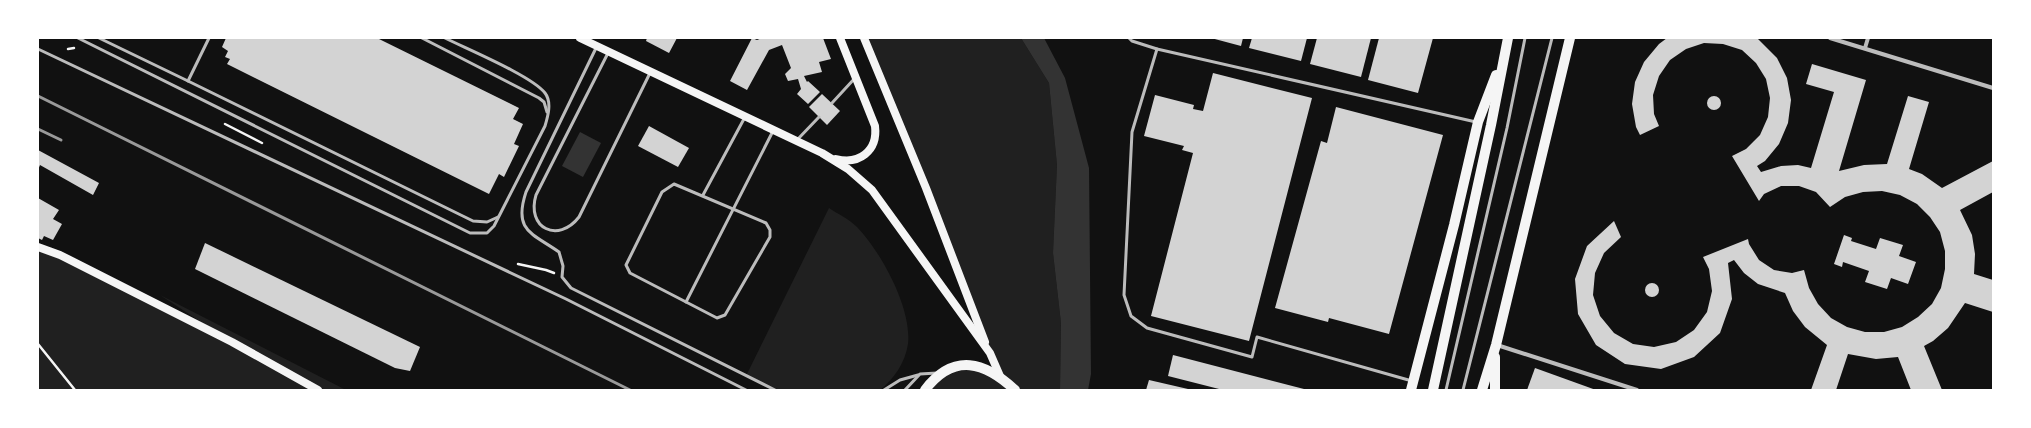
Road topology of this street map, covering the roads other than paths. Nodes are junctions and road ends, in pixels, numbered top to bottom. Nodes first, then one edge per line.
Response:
1 (78, 38) edge
2 (99, 38) edge
3 (209, 38) edge
4 (422, 38) edge
5 (445, 38) edge
6 (580, 38) edge
7 (840, 38) edge
8 (864, 38) edge
9 (1129, 38) edge
10 (1508, 38) edge
11 (1525, 38) edge
12 (1552, 38) edge
13 (1570, 38) edge
14 (1830, 38) edge
15 (1868, 38) edge
16 (597, 46) junction
17 (1865, 48) junction
18 (38, 49) edge
19 (1157, 49) junction
20 (1505, 51) junction
21 (609, 52) junction
22 (651, 72) junction
23 (855, 78) junction
24 (188, 81) junction
25 (1993, 88) edge
26 (832, 103) dead end
27 (548, 115) junction
28 (745, 117) junction
29 (819, 117) dead end
30 (1478, 122) junction
31 (773, 131) junction
32 (796, 141) junction
33 (822, 153) junction
34 (703, 195) junction
35 (733, 208) junction
36 (498, 217) junction
37 (38, 247) edge
38 (686, 302) junction
39 (1496, 345) junction
40 (990, 354) junction
41 (943, 373) junction
42 (920, 374) junction
43 (1000, 376) junction
44 (1412, 386) edge
45 (318, 390) edge
46 (746, 390) edge
47 (775, 390) edge
48 (884, 390) edge
49 (905, 390) edge
50 (925, 390) edge
51 (1015, 390) edge
52 (1434, 390) edge
53 (1446, 390) edge
54 (1463, 390) edge
55 (1482, 390) edge
56 (1495, 390) edge
57 (1637, 390) edge

1 - 36 lane
2 - 24 lane
3 - 24 lane
4 - 27 lane
5 - 27 lane
6 - 16 main road
7 - 23 main road
8 - 40 main road
9 - 19 lane
10 - 20 main road
11 - 53 lane
12 - 54 lane
13 - 39 main road
14 - 17 street
15 - 17 street
16 - 21 main road
16 - 47 lane
17 - 25 street
18 - 46 lane
19 - 30 lane
19 - 44 lane
20 - 30 main road
20 - 52 main road
21 - 22 main road
21 - 22 lane
22 - 28 main road
23 - 26 lane
23 - 33 main road
24 - 36 lane
27 - 36 lane
28 - 31 main road
28 - 34 lane
29 - 32 lane
30 - 44 main road
31 - 32 main road
31 - 35 lane
32 - 33 main road
33 - 40 main road
34 - 35 lane
34 - 38 lane
35 - 38 lane
35 - 38 lane
37 - 45 main road
39 - 55 main road
39 - 56 main road
39 - 57 street
40 - 43 main road
41 - 42 lane
41 - 43 main road
41 - 50 main road
42 - 48 lane
42 - 49 lane
43 - 51 main road

